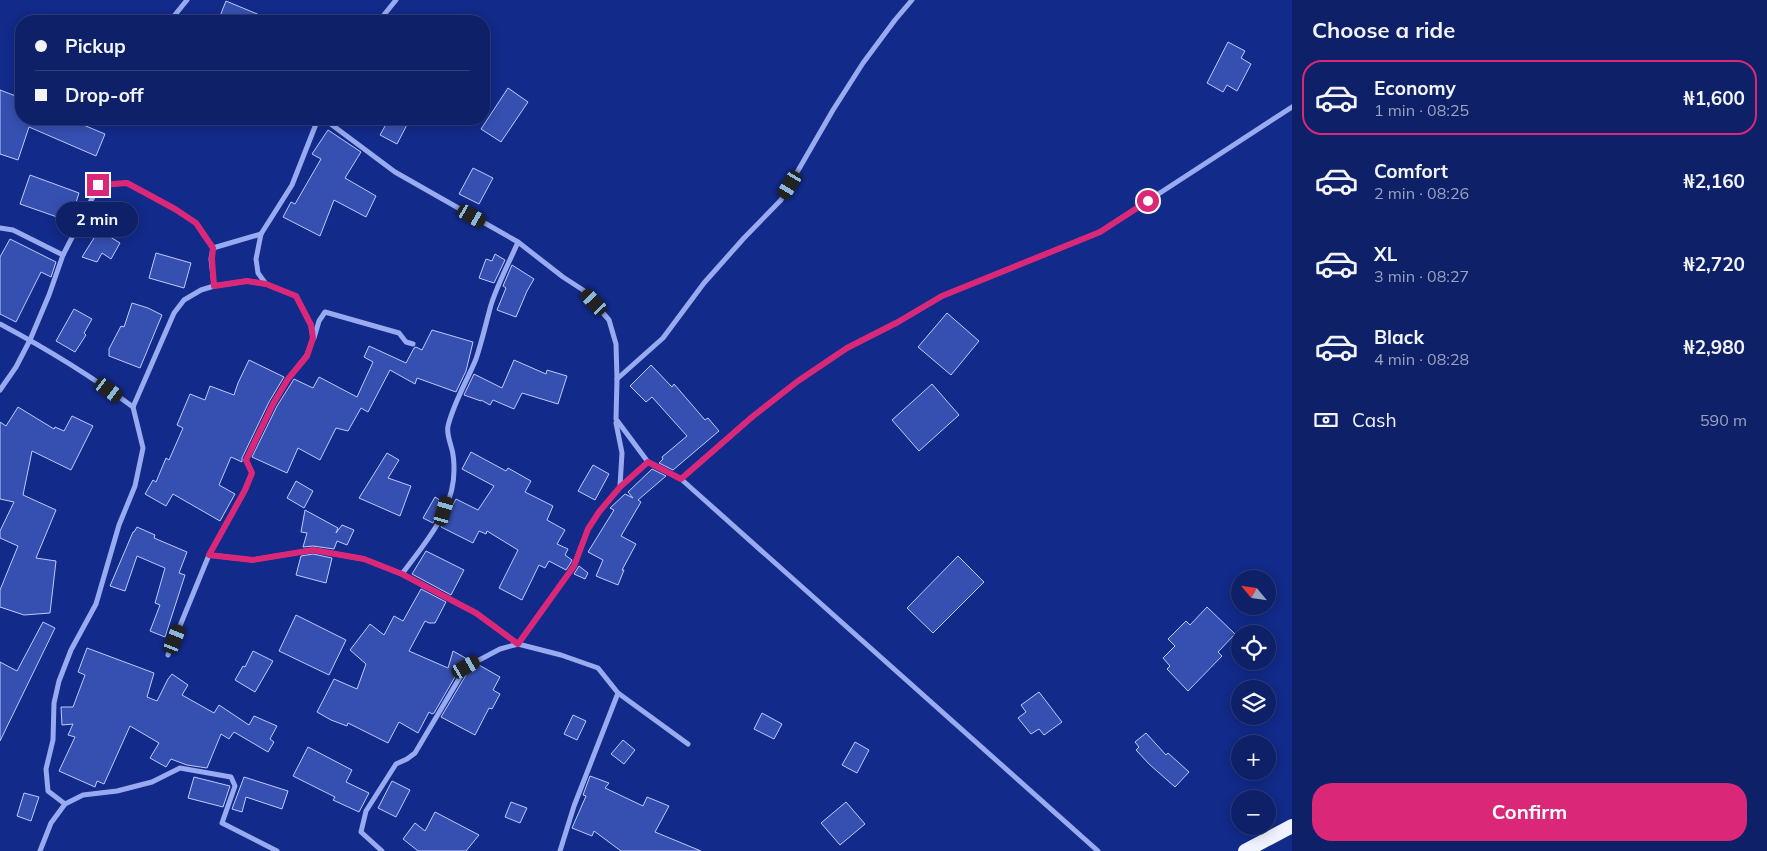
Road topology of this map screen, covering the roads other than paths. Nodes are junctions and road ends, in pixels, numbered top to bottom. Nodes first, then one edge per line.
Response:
1 (187, 0) edge
2 (396, 0) edge
3 (912, 0) edge
4 (175, 15) edge
5 (384, 15) edge
6 (1292, 107) edge
7 (316, 125) edge
8 (332, 125) edge
9 (0, 228) edge
10 (262, 234) junction
11 (518, 242) junction
12 (213, 248) junction
13 (63, 255) junction
14 (266, 284) junction
15 (214, 286) junction
16 (0, 324) edge
17 (313, 338) junction
18 (30, 340) junction
19 (413, 344) dead end
20 (617, 379) junction
21 (0, 390) edge
22 (133, 408) junction
23 (616, 419) junction
24 (648, 462) junction
25 (681, 479) junction
26 (620, 487) junction
27 (209, 555) junction
28 (402, 574) junction
29 (518, 644) junction
30 (168, 655) dead end
31 (618, 693) junction
32 (688, 744) dead end
33 (65, 804) junction
34 (1292, 826) edge
35 (40, 851) edge
36 (277, 851) edge
37 (382, 851) edge
38 (560, 851) edge
39 (1098, 851) edge
40 (1246, 851) edge

1 - 4 street
2 - 5 street
3 - 20 street
6 - 25 street
7 - 10 street
8 - 11 street
9 - 13 street
10 - 12 street
10 - 14 street
11 - 20 street
11 - 28 street
12 - 13 street
12 - 15 street
13 - 18 street
14 - 15 street
14 - 17 street
15 - 22 street
16 - 18 street
17 - 19 street
17 - 27 street
18 - 21 street
18 - 22 street
20 - 23 street
22 - 33 street
23 - 24 street
23 - 26 street
24 - 25 street
24 - 26 street
25 - 39 street
26 - 29 street
27 - 28 street
27 - 30 street
28 - 29 street
29 - 31 street
29 - 37 street
31 - 32 street
31 - 38 street
33 - 35 street
33 - 36 street
34 - 40 highway

